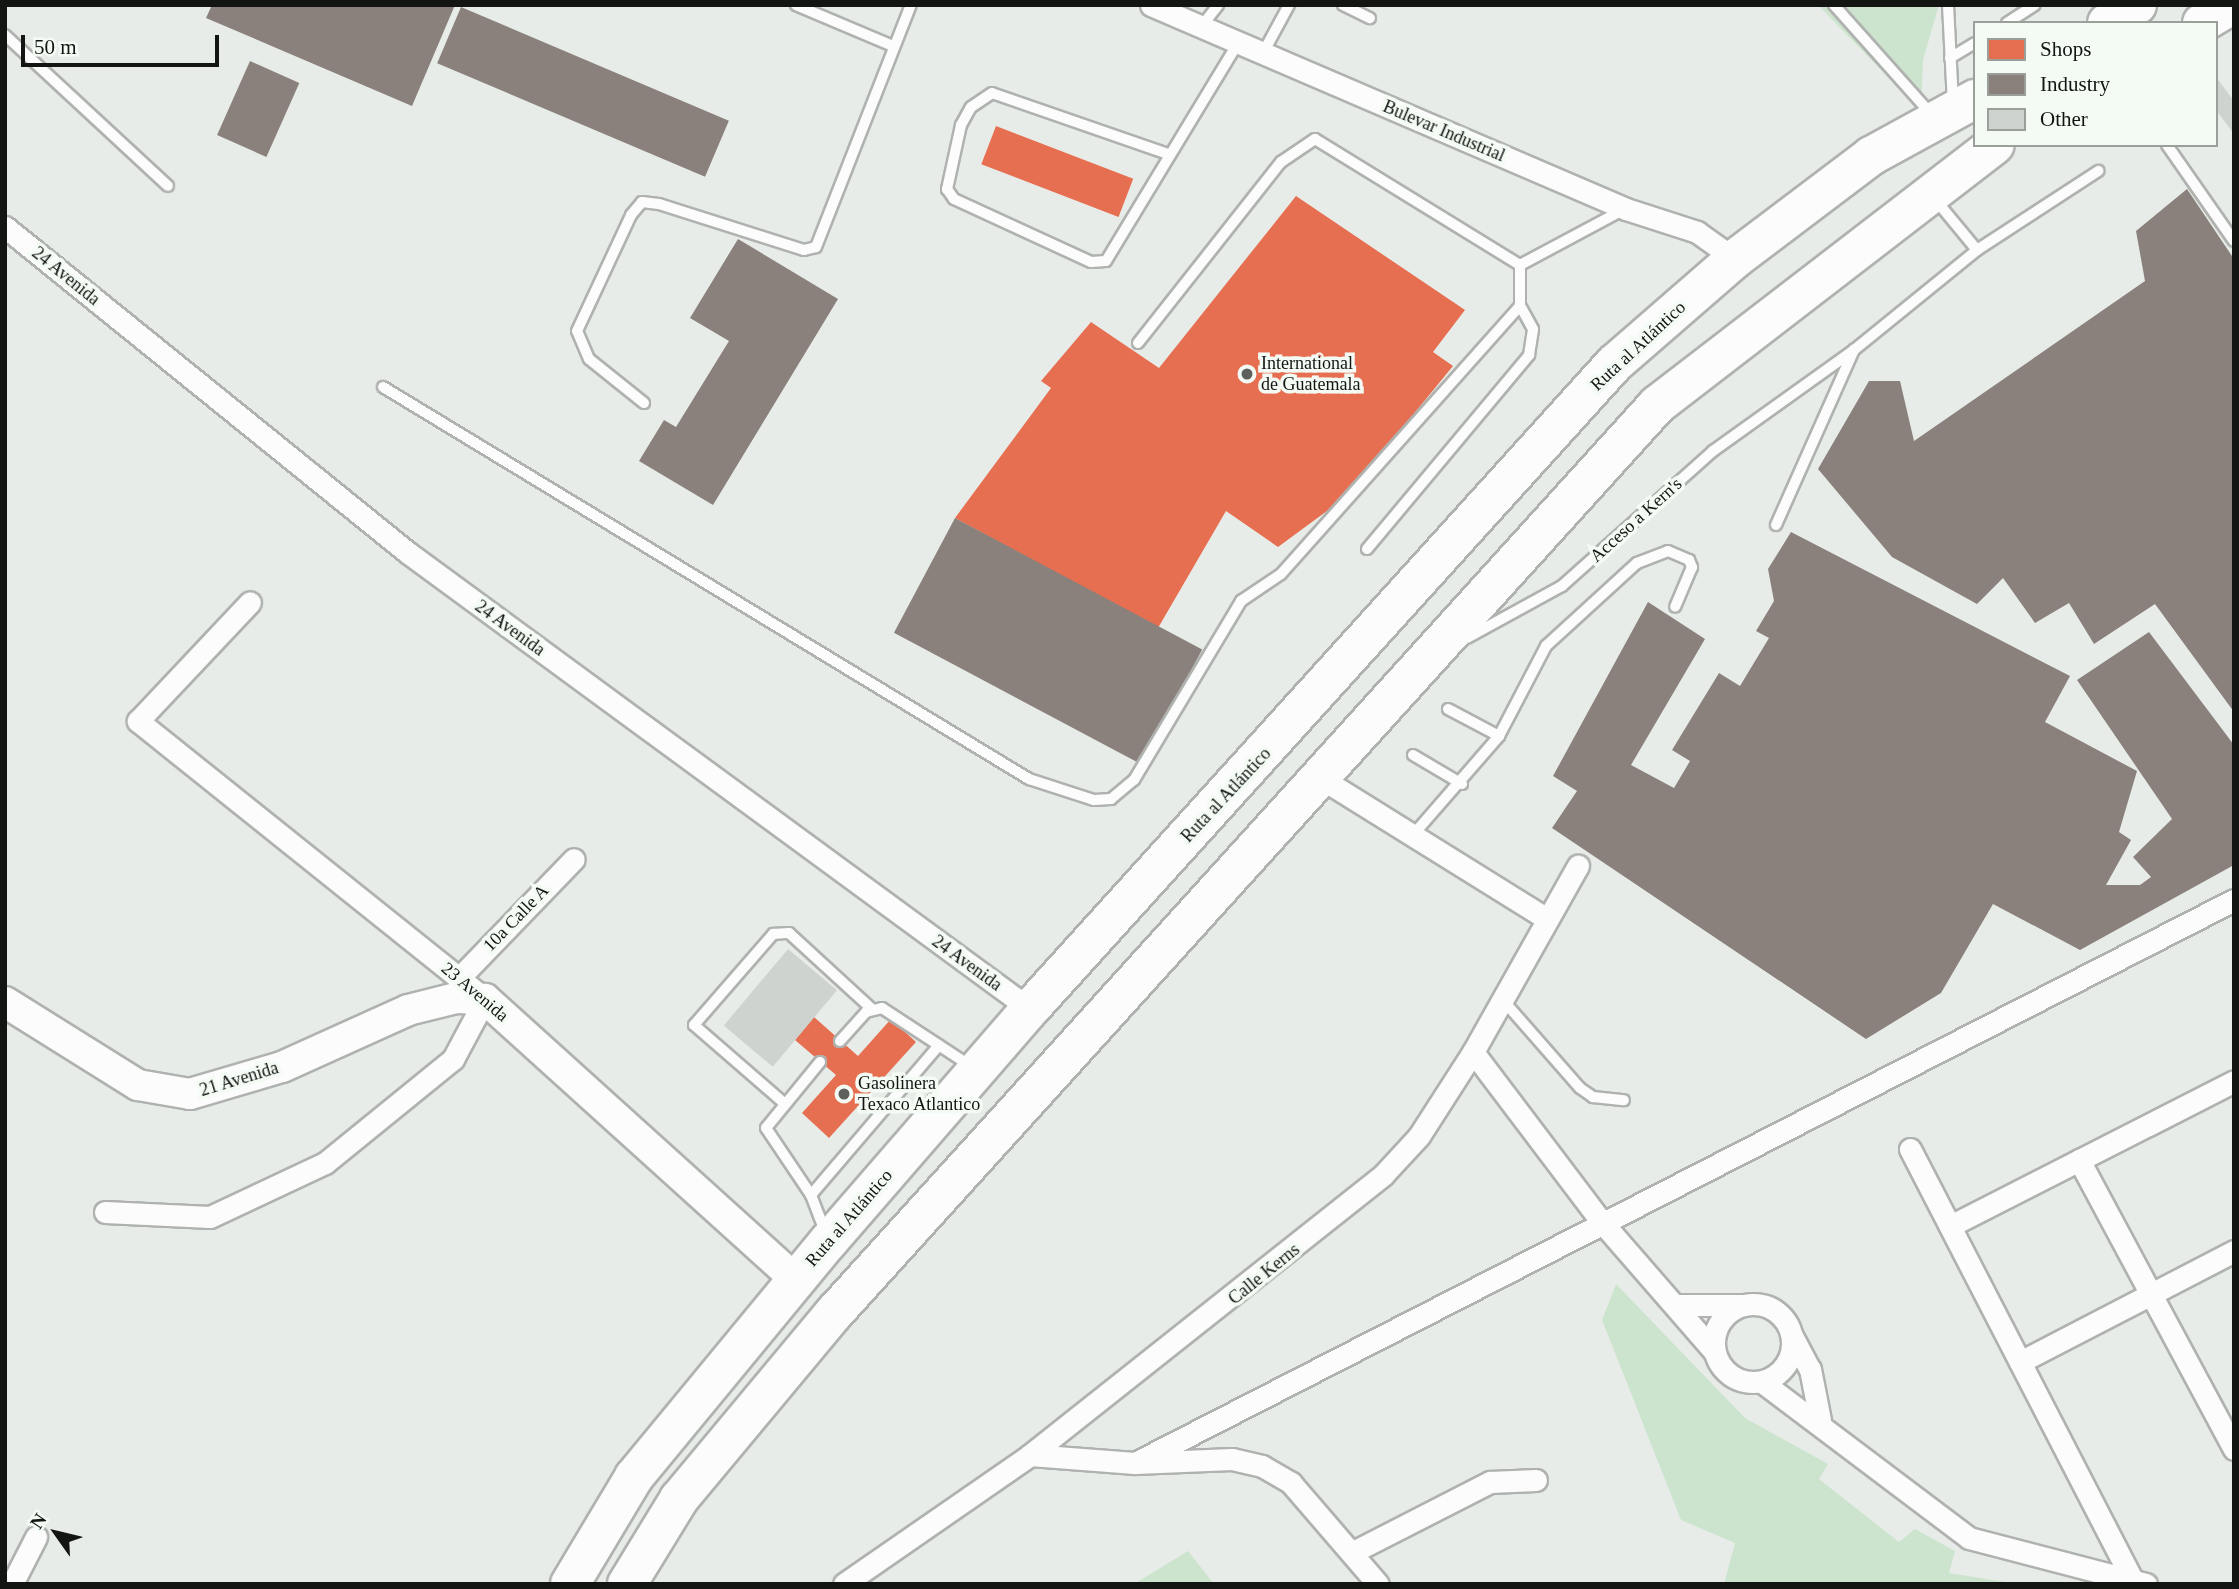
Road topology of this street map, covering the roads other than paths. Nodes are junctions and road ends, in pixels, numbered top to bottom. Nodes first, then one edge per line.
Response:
1 (796, 5) edge
2 (911, 5) edge
3 (1151, 5) edge
4 (1218, 5) edge
5 (1289, 5) edge
6 (1343, 5) edge
7 (1834, 5) edge
8 (1948, 5) edge
9 (2035, 5) edge
10 (2137, 5) edge
11 (2232, 5) edge
12 (1370, 18) dead end
13 (2010, 21) edge
14 (2110, 21) edge
15 (2205, 21) edge
16 (1201, 27) junction
17 (5, 35) edge
18 (1238, 43) junction
19 (1973, 44) edge
20 (893, 46) junction
21 (1263, 53) junction
22 (1950, 58) junction
23 (1954, 111) edge
24 (1991, 147) edge
25 (2168, 147) edge
26 (1168, 154) junction
27 (2098, 171) dead end
28 (168, 186) dead end
29 (1930, 194) junction
30 (1626, 209) junction
31 (5, 227) edge
32 (2234, 241) edge
33 (1976, 250) junction
34 (1735, 259) junction
35 (1520, 265) junction
36 (1520, 306) junction
37 (1138, 343) dead end
38 (1854, 350) junction
39 (383, 387) dead end
40 (644, 403) dead end
41 (1776, 525) dead end
42 (1367, 549) dead end
43 (250, 602) dead end
44 (1675, 607) dead end
45 (1409, 676) junction
46 (1448, 709) dead end
47 (1499, 736) junction
48 (1413, 755) dead end
49 (1319, 776) junction
50 (1462, 784) junction
51 (1413, 835) junction
52 (574, 859) dead end
53 (1578, 866) dead end
54 (2234, 900) edge
55 (1547, 919) junction
56 (459, 978) junction
57 (485, 999) junction
58 (1502, 999) junction
59 (5, 1002) edge
60 (872, 1009) junction
61 (1030, 1009) junction
62 (840, 1041) dead end
63 (939, 1045) junction
64 (1473, 1052) junction
65 (820, 1062) dead end
66 (977, 1070) junction
67 (2234, 1080) edge
68 (1625, 1100) dead end
69 (784, 1103) junction
70 (1910, 1149) dead end
71 (2078, 1160) junction
72 (811, 1195) junction
73 (105, 1212) dead end
74 (1600, 1220) junction
75 (1950, 1226) junction
76 (828, 1242) junction
77 (2234, 1251) edge
78 (796, 1280) junction
79 (2151, 1294) junction
80 (1677, 1305) junction
81 (1744, 1305) junction
82 (1791, 1334) junction
83 (1714, 1351) junction
84 (2020, 1362) junction
85 (1762, 1382) junction
86 (1820, 1420) junction
87 (2234, 1449) edge
88 (1030, 1455) junction
89 (1135, 1463) junction
90 (1536, 1480) dead end
91 (36, 1537) dead end
92 (1353, 1552) junction
93 (2139, 1581) edge
94 (12, 1584) edge
95 (570, 1584) edge
96 (627, 1584) edge
97 (844, 1584) edge
98 (1378, 1584) edge

1 - 20 lane
2 - 20 lane
3 - 16 street, Bulevar Industrial
4 - 16 lane
5 - 21 lane
6 - 12 lane
7 - 23 lane
8 - 22 lane
9 - 13 lane
10 - 14 highway
11 - 15 highway
16 - 18 street, Bulevar Industrial
17 - 28 lane
18 - 21 street, Bulevar Industrial
18 - 26 lane
19 - 22 lane
20 - 40 lane
21 - 30 street, Bulevar Industrial
22 - 23 lane
23 - 34 highway, Ruta al Atlántico
24 - 29 highway
25 - 32 lane
26 - 26 lane
27 - 33 lane, Acceso a Kern's
29 - 33 lane
29 - 45 highway
30 - 34 street, Bulevar Industrial
30 - 35 lane
31 - 61 street, 24 Avenida
33 - 38 lane, Acceso a Kern's
34 - 61 highway, Ruta al Atlántico
35 - 36 lane
35 - 37 lane
36 - 39 lane
36 - 42 lane
38 - 41 lane
38 - 45 lane, Acceso a Kern's
43 - 56 street, 23 Avenida
44 - 47 lane
45 - 49 highway
46 - 47 lane
47 - 50 lane
48 - 50 lane
49 - 51 street
49 - 96 highway
50 - 51 lane
51 - 55 street
52 - 56 street, 10a Calle A
53 - 55 street, Calle Kerns
54 - 74 street
55 - 58 street, Calle Kerns
56 - 57 street, 23 Avenida
57 - 59 street, 21 Avenida
57 - 73 street
57 - 78 street, 23 Avenida
58 - 64 street, Calle Kerns
58 - 68 lane
60 - 62 lane
60 - 63 lane
60 - 69 lane
61 - 66 highway, Ruta al Atlántico
63 - 66 lane
63 - 72 lane
64 - 74 street
64 - 88 street, Calle Kerns
65 - 69 lane
66 - 76 highway, Ruta al Atlántico
67 - 71 street
69 - 72 lane
70 - 75 street
71 - 75 street
71 - 79 street
72 - 76 lane
74 - 80 street
74 - 89 street
75 - 84 street
76 - 78 highway, Ruta al Atlántico
77 - 79 street
78 - 95 highway, Ruta al Atlántico
79 - 84 street
79 - 87 street
80 - 81 street
80 - 83 street
81 - 82 street
81 - 83 street
82 - 85 street
82 - 86 street
83 - 85 street
84 - 93 street
85 - 86 street
86 - 93 street
88 - 89 street
88 - 97 street, Calle Kerns
89 - 92 street
90 - 92 street
91 - 94 street
92 - 98 street

